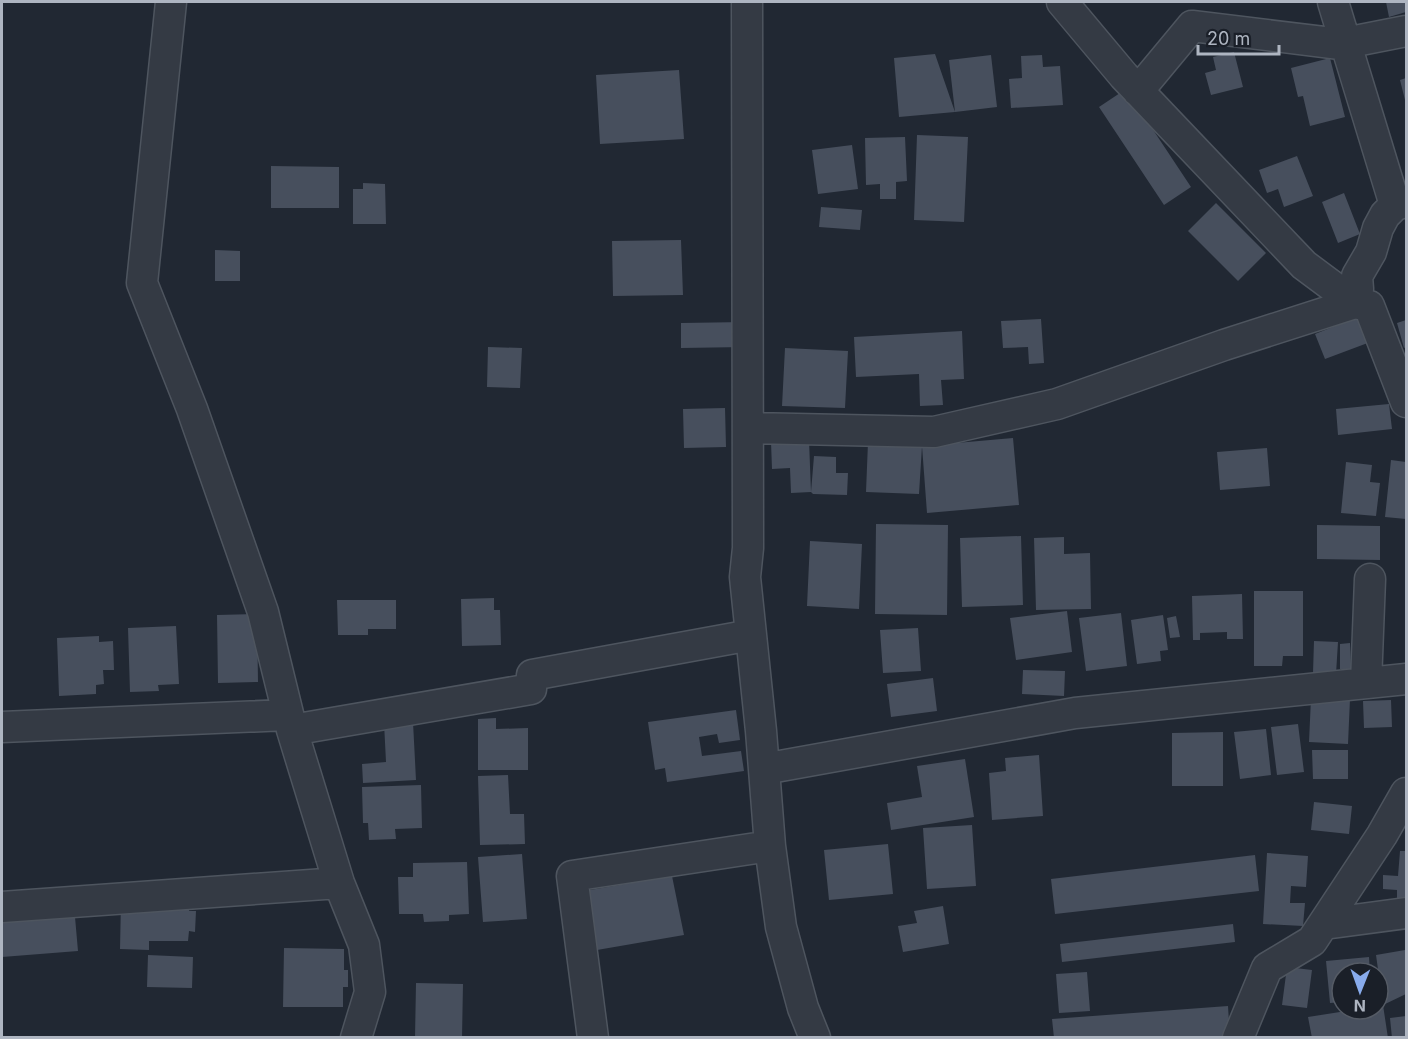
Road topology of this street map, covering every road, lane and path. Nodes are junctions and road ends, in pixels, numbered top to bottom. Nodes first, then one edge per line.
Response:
1 (171, 2) edge
2 (747, 2) edge
3 (1062, 2) edge
4 (1333, 2) edge
5 (1407, 31) edge
6 (1346, 44) junction
7 (1138, 91) junction
8 (1401, 204) edge
9 (1355, 303) junction
10 (1407, 402) edge
11 (748, 428) junction
12 (1370, 579) dead end
13 (750, 634) junction
14 (1407, 679) edge
15 (1366, 683) junction
16 (289, 722) junction
17 (2, 727) edge
18 (764, 769) junction
19 (1407, 793) edge
20 (770, 846) junction
21 (339, 883) junction
22 (2, 907) edge
23 (1407, 913) edge
24 (1324, 924) junction
25 (356, 1038) edge
26 (593, 1038) edge
27 (815, 1038) edge
28 (1238, 1038) edge

1 - 16 street
2 - 11 street
3 - 7 street
4 - 6 street
5 - 6 street
6 - 7 street
6 - 8 street
7 - 9 street
8 - 9 street
9 - 10 street
9 - 11 street
11 - 13 street
12 - 15 street
13 - 16 street
13 - 18 street
14 - 15 street
15 - 18 street
16 - 17 street
16 - 21 street
18 - 20 street
19 - 24 street
20 - 26 street
20 - 27 street
21 - 22 street
21 - 25 street
23 - 24 street
24 - 28 street

